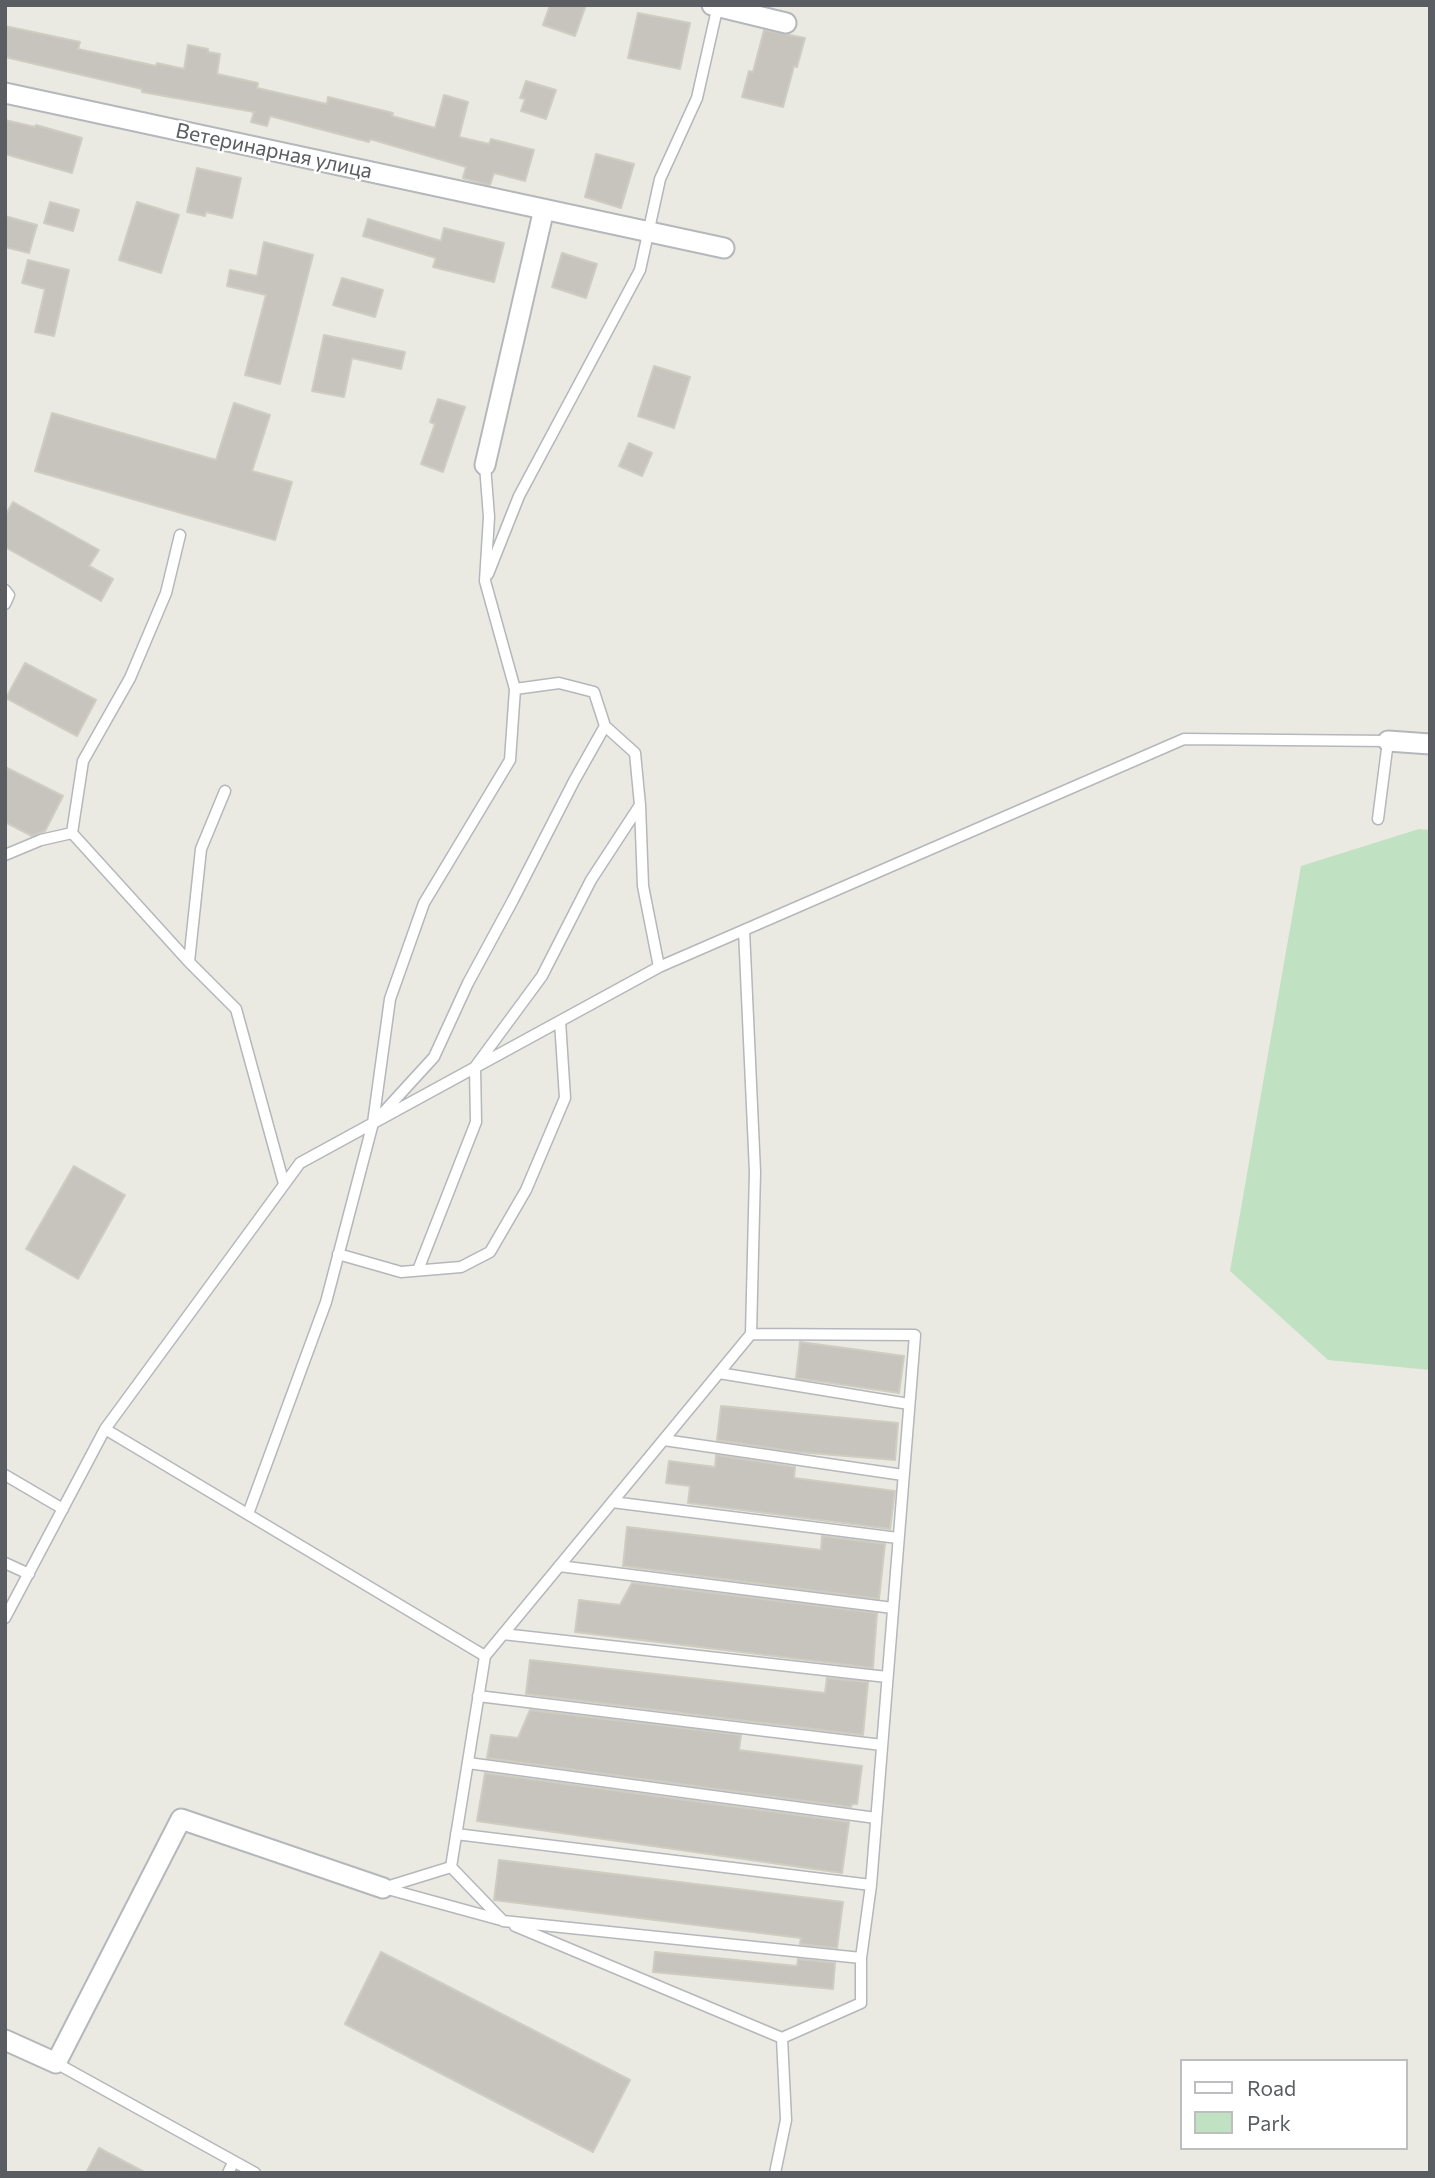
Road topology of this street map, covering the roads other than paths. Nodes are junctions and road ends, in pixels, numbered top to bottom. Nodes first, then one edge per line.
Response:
1 (716, 6) edge
2 (786, 23) dead end
3 (5, 93) edge
4 (544, 209) junction
5 (650, 232) junction
6 (724, 248) dead end
7 (485, 465) joint
8 (180, 535) dead end
9 (485, 581) junction
10 (5, 590) edge
11 (5, 604) edge
12 (514, 689) junction
13 (605, 726) junction
14 (1388, 741) junction
15 (1430, 744) edge
16 (225, 791) dead end
17 (640, 806) junction
18 (1378, 819) dead end
19 (72, 833) junction
20 (5, 855) edge
21 (744, 930) junction
22 (189, 961) junction
23 (659, 967) junction
24 (560, 1021) junction
25 (475, 1067) junction
26 (373, 1123) junction
27 (284, 1184) junction
28 (338, 1254) junction
29 (418, 1270) junction
30 (751, 1334) junction
31 (719, 1373) junction
32 (909, 1404) junction
33 (105, 1429) junction
34 (664, 1440) junction
35 (5, 1475) edge
36 (903, 1475) junction
37 (612, 1502) junction
38 (63, 1509) junction
39 (248, 1514) junction
40 (898, 1538) junction
41 (5, 1563) edge
42 (559, 1566) junction
43 (29, 1574) junction
44 (893, 1608) junction
45 (5, 1618) edge
46 (503, 1634) junction
47 (485, 1656) junction
48 (887, 1677) junction
49 (478, 1696) junction
50 (882, 1745) junction
51 (468, 1763) junction
52 (876, 1818) junction
53 (456, 1833) junction
54 (451, 1867) junction
55 (871, 1885) junction
56 (383, 1888) junction
57 (503, 1921) junction
58 (861, 1958) junction
59 (782, 2038) junction
60 (6, 2044) edge
61 (56, 2063) junction
62 (234, 2161) junction
63 (228, 2173) edge
64 (255, 2173) edge
65 (775, 2173) edge

1 - 2 street
1 - 5 lane
3 - 4 street, Ветеринарная улица
4 - 5 street, Ветеринарная улица
4 - 7 street
5 - 6 street, Ветеринарная улица
5 - 9 lane
7 - 9 lane
8 - 19 lane
9 - 12 lane
10 - 11 lane
12 - 13 lane
12 - 26 lane
13 - 17 lane
13 - 26 lane
14 - 15 street
14 - 18 lane
14 - 21 lane
16 - 22 lane
17 - 23 lane
17 - 25 lane
19 - 20 lane
19 - 22 lane
21 - 23 lane
21 - 30 lane
22 - 27 lane
23 - 24 lane
24 - 25 lane
24 - 29 lane
25 - 26 lane
25 - 29 lane
26 - 27 lane
26 - 28 lane
27 - 33 lane
28 - 29 lane
28 - 39 lane
30 - 31 lane
30 - 32 lane
31 - 32 lane
31 - 34 lane
32 - 36 lane
33 - 38 lane
33 - 39 lane
34 - 36 lane
34 - 37 lane
35 - 38 lane
36 - 40 lane
37 - 40 lane
37 - 42 lane
38 - 43 lane
39 - 47 lane
40 - 44 lane
41 - 43 lane
42 - 44 lane
42 - 46 lane
43 - 45 lane
44 - 48 lane
46 - 47 lane
46 - 48 lane
47 - 49 lane
48 - 50 lane
49 - 50 lane
49 - 51 lane
50 - 52 lane
51 - 52 lane
51 - 53 lane
52 - 55 lane
53 - 54 lane
53 - 55 lane
54 - 56 lane
54 - 57 lane
55 - 58 lane
56 - 57 lane
56 - 61 street
57 - 58 lane
57 - 59 lane
58 - 59 lane
59 - 65 lane
60 - 61 street
61 - 62 lane
62 - 63 lane
62 - 64 lane

